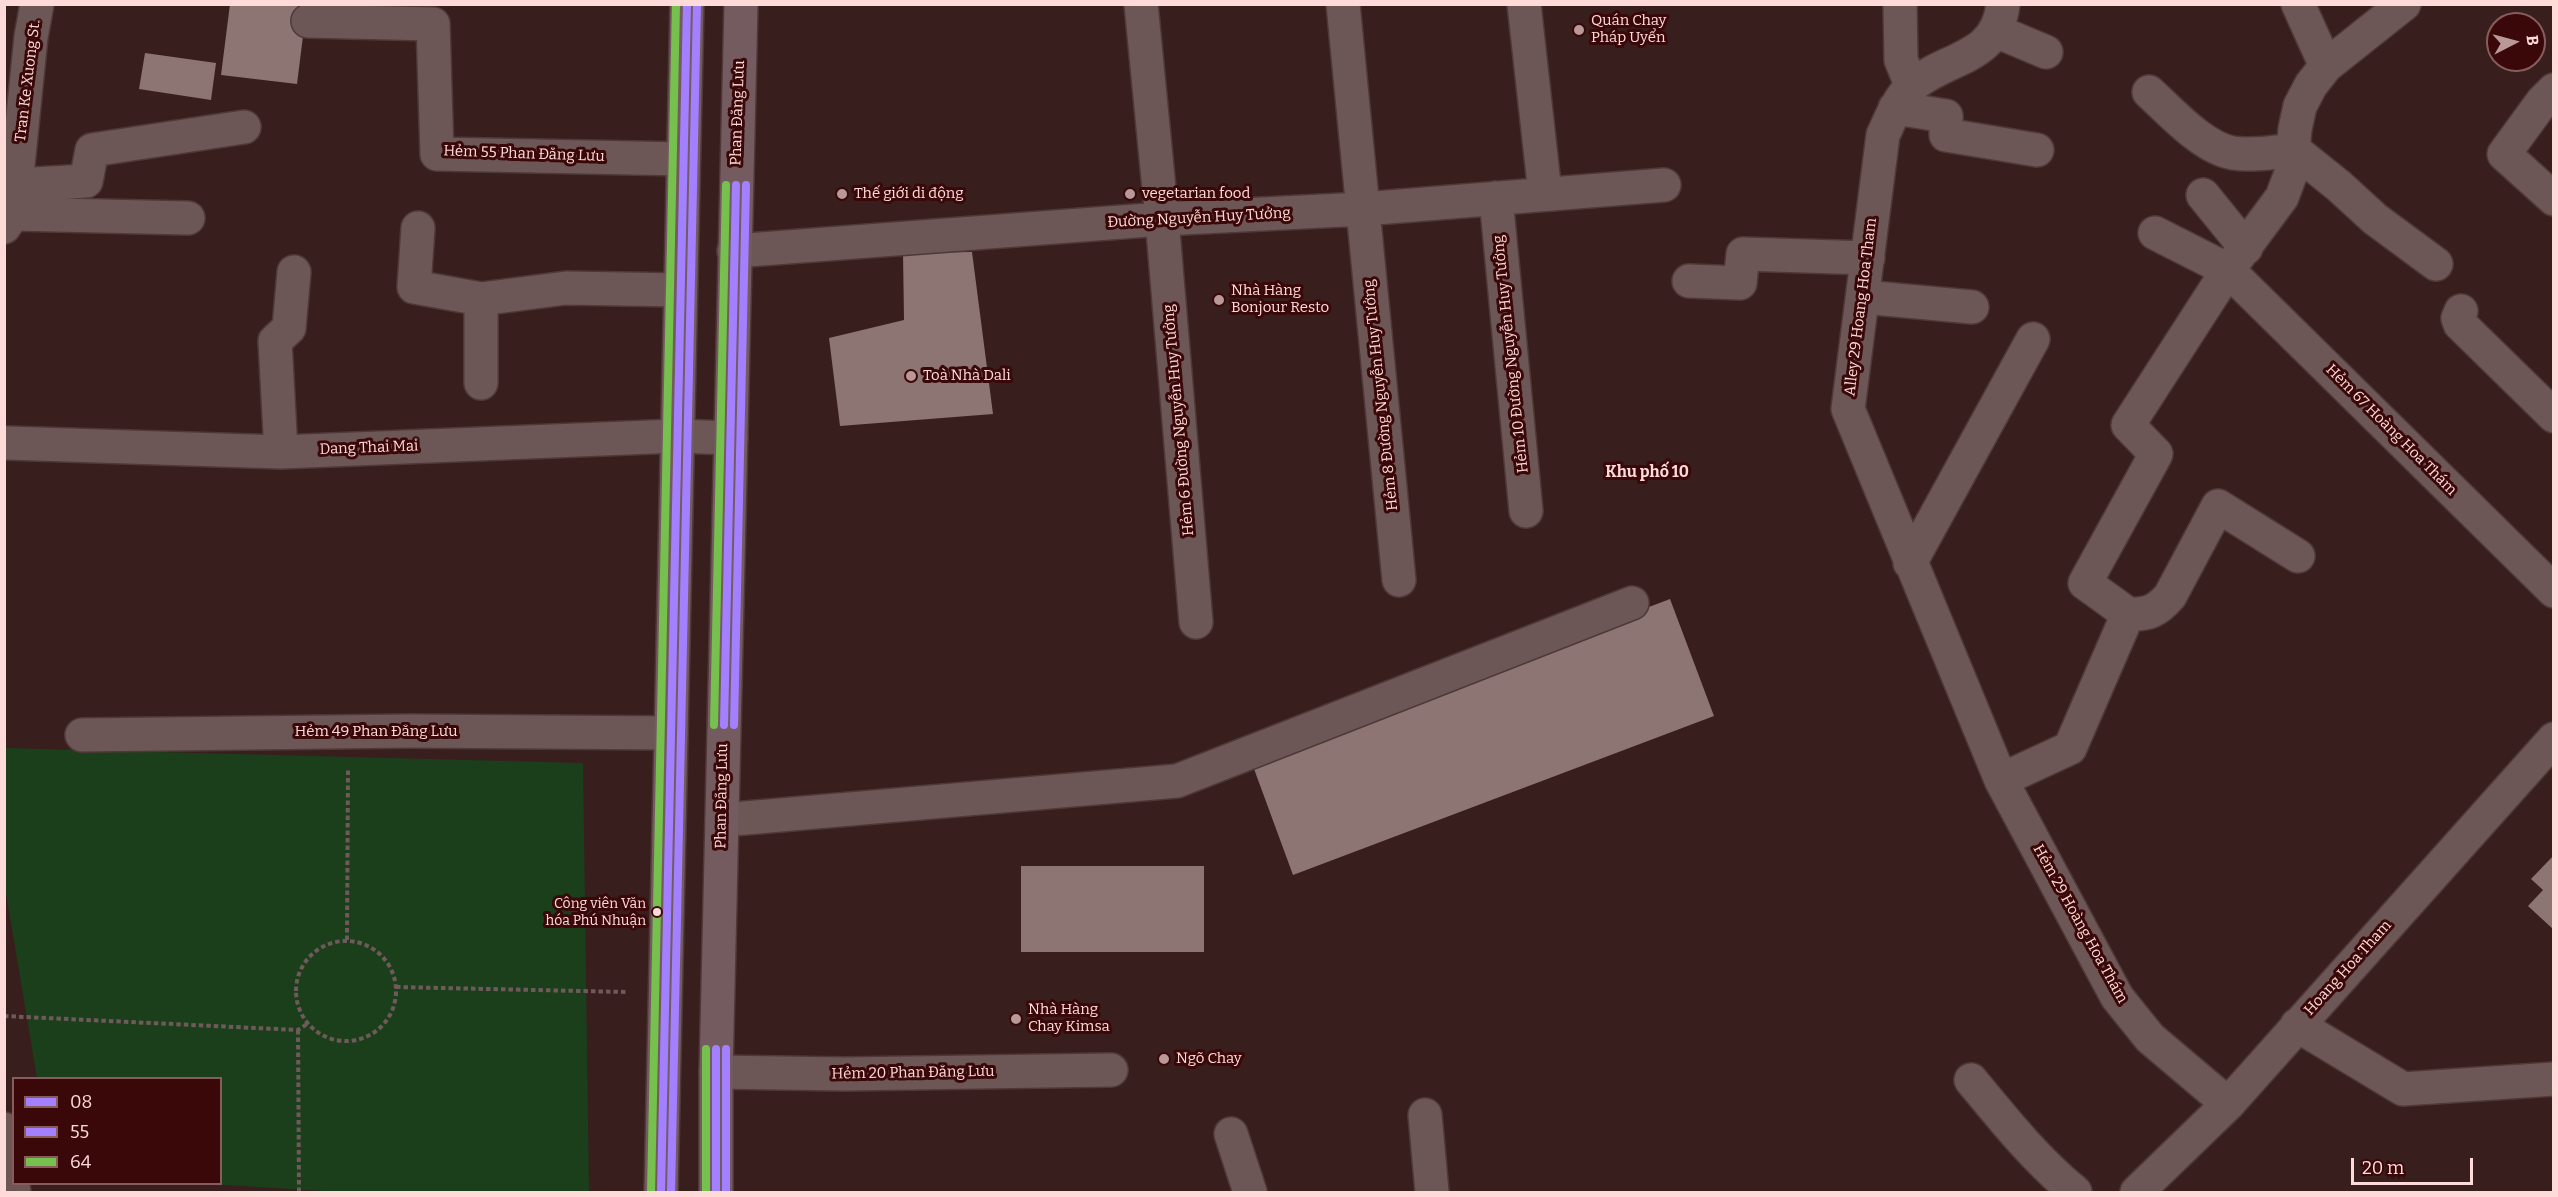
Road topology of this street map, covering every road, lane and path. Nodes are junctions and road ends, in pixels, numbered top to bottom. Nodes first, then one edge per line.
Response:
1 (37, 4) edge
2 (687, 4) edge
3 (741, 4) edge
4 (1141, 4) edge
5 (1343, 4) edge
6 (1524, 4) edge
7 (1900, 4) edge
8 (2298, 4) edge
9 (2404, 4) edge
10 (2000, 18) edge
11 (308, 21) dead end
12 (17, 38) edge
13 (2046, 52) dead end
14 (2326, 66) junction
15 (1949, 67) junction
16 (2553, 90) edge
17 (2149, 92) dead end
18 (1904, 97) junction
19 (1947, 116) junction
20 (244, 127) dead end
21 (2037, 150) dead end
22 (2294, 150) junction
23 (683, 159) junction
24 (1664, 185) dead end
25 (1545, 194) junction
26 (2203, 195) dead end
27 (1496, 198) junction
28 (2553, 199) edge
29 (11, 209) edge
30 (1363, 209) junction
31 (188, 218) dead end
32 (1162, 219) junction
33 (418, 228) dead end
34 (2155, 233) dead end
35 (734, 250) junction
36 (1868, 258) junction
37 (2236, 259) junction
38 (2436, 264) dead end
39 (294, 272) dead end
40 (1689, 281) dead end
41 (680, 290) junction
42 (1863, 297) junction
43 (482, 299) junction
44 (1972, 307) dead end
45 (2462, 311) dead end
46 (2033, 339) dead end
47 (482, 383) dead end
48 (2553, 416) edge
49 (676, 436) junction
50 (731, 438) junction
51 (7, 443) dead end
52 (281, 452) junction
53 (1526, 511) dead end
54 (2298, 556) dead end
55 (1910, 563) junction
56 (1399, 580) dead end
57 (2553, 591) edge
58 (1632, 603) dead end
59 (2128, 614) junction
60 (1196, 622) dead end
61 (349, 732) junction
62 (671, 733) junction
63 (81, 735) dead end
64 (2553, 739) edge
65 (2001, 780) junction
66 (722, 820) junction
67 (347, 940) junction
68 (396, 987) junction
69 (586, 991) dead end
70 (4, 1016) edge
71 (307, 1024) junction
72 (2297, 1025) junction
73 (298, 1030) junction
74 (1111, 1070) dead end
75 (716, 1072) junction
76 (2553, 1079) edge
77 (1971, 1080) dead end
78 (2228, 1104) junction
79 (1425, 1115) dead end
80 (4, 1129) edge
81 (1231, 1134) dead end
82 (12, 1179) edge
83 (299, 1192) edge
84 (661, 1192) edge
85 (716, 1192) edge
86 (1250, 1192) edge
87 (1432, 1192) edge
88 (2074, 1192) edge
89 (2137, 1192) edge

1 - 12 street, Tran Ke Xuong St.
2 - 23 main road
3 - 35 main road, Phan Đăng Lưu
4 - 32 street, Hẻm 6 Đường Nguyễn Huy Tưởng
5 - 30 street, Hẻm 8 Đường Nguyễn Huy Tưởng
6 - 25 street
7 - 18 street
8 - 14 street
9 - 14 street
10 - 13 street
10 - 15 street
11 - 23 street, Hẻm 55 Phan Đăng Lưu
12 - 29 street, Tran Ke Xuong St.
14 - 22 street
15 - 18 street
15 - 19 street
16 - 28 street
17 - 22 street
18 - 19 street
18 - 36 street, Alley 29 Hoang Hoa Tham
19 - 21 street
20 - 29 street
22 - 37 street
22 - 38 street
23 - 41 main road
24 - 25 street, Đường Nguyễn Huy Tưởng
25 - 27 street, Đường Nguyễn Huy Tưởng
26 - 37 street
27 - 30 street, Đường Nguyễn Huy Tưởng
27 - 53 street, Hẻm 10 Đường Nguyễn Huy Tưởng
29 - 31 street
30 - 32 street, Đường Nguyễn Huy Tưởng
30 - 56 street, Hẻm 8 Đường Nguyễn Huy Tưởng
32 - 35 street, Đường Nguyễn Huy Tưởng
32 - 60 street, Hẻm 6 Đường Nguyễn Huy Tưởng
33 - 43 street
34 - 37 street, Hẻm 67 Hoàng Hoa Thám
35 - 50 main road, Phan Đăng Lưu
36 - 40 street
36 - 42 street, Alley 29 Hoang Hoa Tham
37 - 57 street, Hẻm 67 Hoàng Hoa Thám
37 - 59 street
39 - 52 street
41 - 43 street
41 - 49 main road
42 - 44 street
42 - 55 street, Alley 29 Hoang Hoa Tham
43 - 47 street
45 - 48 street
46 - 55 street
49 - 50 street, Dang Thai Mai
49 - 52 street, Dang Thai Mai
49 - 62 main road
50 - 66 main road, Phan Đăng Lưu
51 - 52 street, Dang Thai Mai
54 - 59 street
55 - 65 street, Alley 29 Hoang Hoa Tham
58 - 66 street
59 - 65 street
61 - 62 street, Hẻm 49 Phan Đăng Lưu
61 - 63 street, Hẻm 49 Phan Đăng Lưu
61 - 67 path
62 - 84 main road
64 - 72 street, Hoang Hoa Tham
65 - 78 street, Hẻm 29 Hoàng Hoa Thám
66 - 75 main road, Phan Đăng Lưu
67 - 68 path
67 - 71 path
68 - 69 path
68 - 71 path
70 - 73 path
71 - 73 path
72 - 76 street
72 - 78 street, Hoang Hoa Tham
73 - 83 path
74 - 75 street, Hẻm 20 Phan Đăng Lưu
75 - 85 main road, Phan Đăng Lưu
77 - 88 street
78 - 89 street, Hoang Hoa Tham
79 - 87 street
80 - 82 street
81 - 86 street

